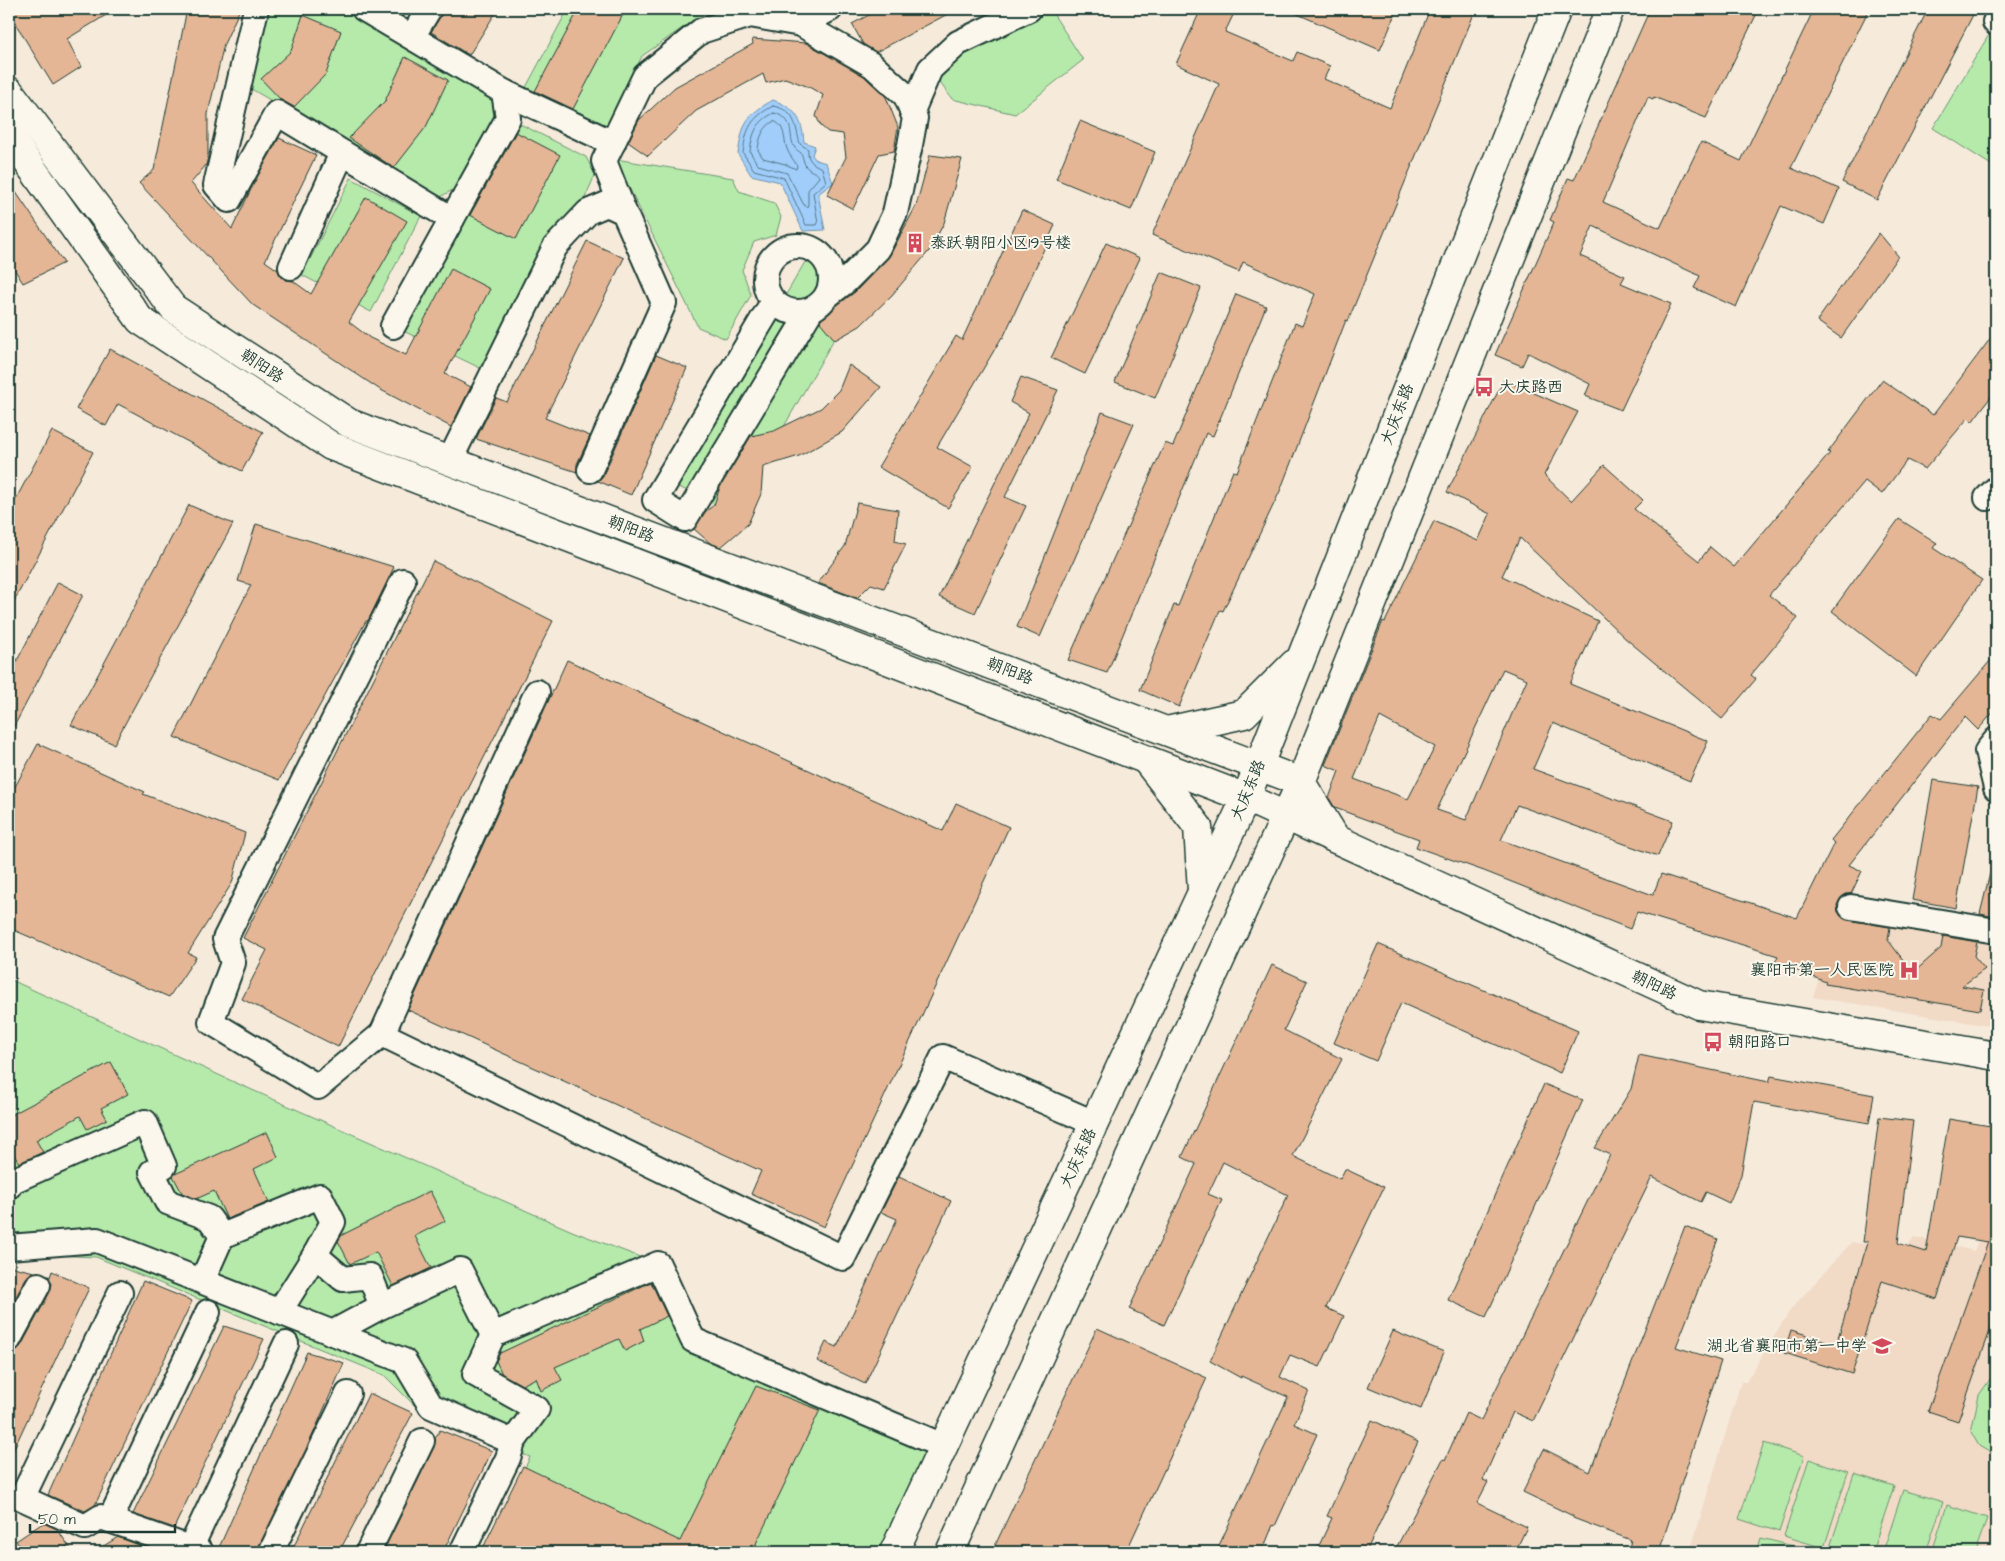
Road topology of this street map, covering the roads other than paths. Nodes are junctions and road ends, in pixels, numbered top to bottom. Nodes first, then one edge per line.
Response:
1 (256, 9) edge
2 (364, 9) edge
3 (430, 9) edge
4 (828, 9) edge
5 (1029, 9) edge
6 (1557, 9) edge
7 (1610, 9) edge
8 (801, 24) junction
9 (412, 37) junction
10 (9, 91) edge
11 (504, 92) junction
12 (912, 111) junction
13 (9, 136) edge
14 (613, 143) junction
15 (342, 152) junction
16 (624, 212) junction
17 (452, 219) junction
18 (291, 267) dead end
19 (773, 302) junction
20 (820, 302) junction
21 (392, 326) dead end
22 (450, 460) junction
23 (590, 470) dead end
24 (403, 581) dead end
25 (1302, 656) junction
26 (537, 692) dead end
27 (1167, 731) junction
28 (1996, 740) edge
29 (1146, 760) junction
30 (1259, 765) junction
31 (1301, 782) junction
32 (1996, 788) edge
33 (1246, 798) junction
34 (1286, 817) junction
35 (1336, 839) junction
36 (1202, 893) junction
37 (1851, 908) dead end
38 (1996, 931) edge
39 (382, 1034) junction
40 (1996, 1056) edge
41 (1094, 1123) junction
42 (9, 1186) edge
43 (222, 1236) junction
44 (9, 1247) edge
45 (315, 1255) junction
46 (202, 1281) junction
47 (38, 1285) dead end
48 (120, 1293) dead end
49 (382, 1306) junction
50 (208, 1312) dead end
51 (279, 1312) junction
52 (332, 1333) junction
53 (493, 1335) junction
54 (9, 1339) edge
55 (286, 1344) dead end
56 (348, 1394) dead end
57 (422, 1441) dead end
58 (513, 1442) junction
59 (943, 1446) junction
60 (16, 1495) edge
61 (110, 1520) junction
62 (192, 1551) edge
63 (272, 1552) edge
64 (368, 1552) edge
65 (462, 1552) edge
66 (894, 1552) edge
67 (950, 1552) edge

1 - 15 street
2 - 9 street
3 - 9 street
4 - 8 street
5 - 12 street
6 - 25 main road, 大庆东路
7 - 31 main road
8 - 12 street
8 - 14 street
9 - 11 street
10 - 22 main road, 朝阳路
11 - 14 street
11 - 17 street
12 - 20 street
13 - 29 main road, 朝阳路
14 - 16 street
15 - 17 street
15 - 18 street
16 - 22 street
16 - 23 street
17 - 21 street
19 - 20 street
19 - 20 street
19 - 20 street
22 - 27 main road, 朝阳路
24 - 39 street
25 - 27 main road
25 - 30 main road, 大庆东路
26 - 39 street
27 - 30 main road, 朝阳路
28 - 32 street
29 - 33 main road, 朝阳路
29 - 36 main road
30 - 31 main road, 朝阳路
30 - 33 main road, 大庆东路
31 - 34 main road
31 - 35 main road
33 - 34 main road, 朝阳路
33 - 36 main road, 大庆东路
34 - 35 main road, 朝阳路
34 - 67 main road
35 - 40 main road, 朝阳路
36 - 41 main road, 大庆东路
37 - 38 street
39 - 41 street
41 - 59 main road, 大庆东路
42 - 43 street
43 - 45 street
43 - 46 street
44 - 46 street
45 - 49 street
45 - 51 street
46 - 51 street
47 - 54 street
48 - 60 street
49 - 52 street
49 - 53 street
50 - 61 street
51 - 52 street
52 - 58 street
53 - 58 street
53 - 59 street
55 - 62 street
56 - 63 street
57 - 64 street
58 - 65 street
59 - 66 main road, 大庆东路
60 - 61 street
61 - 62 street

